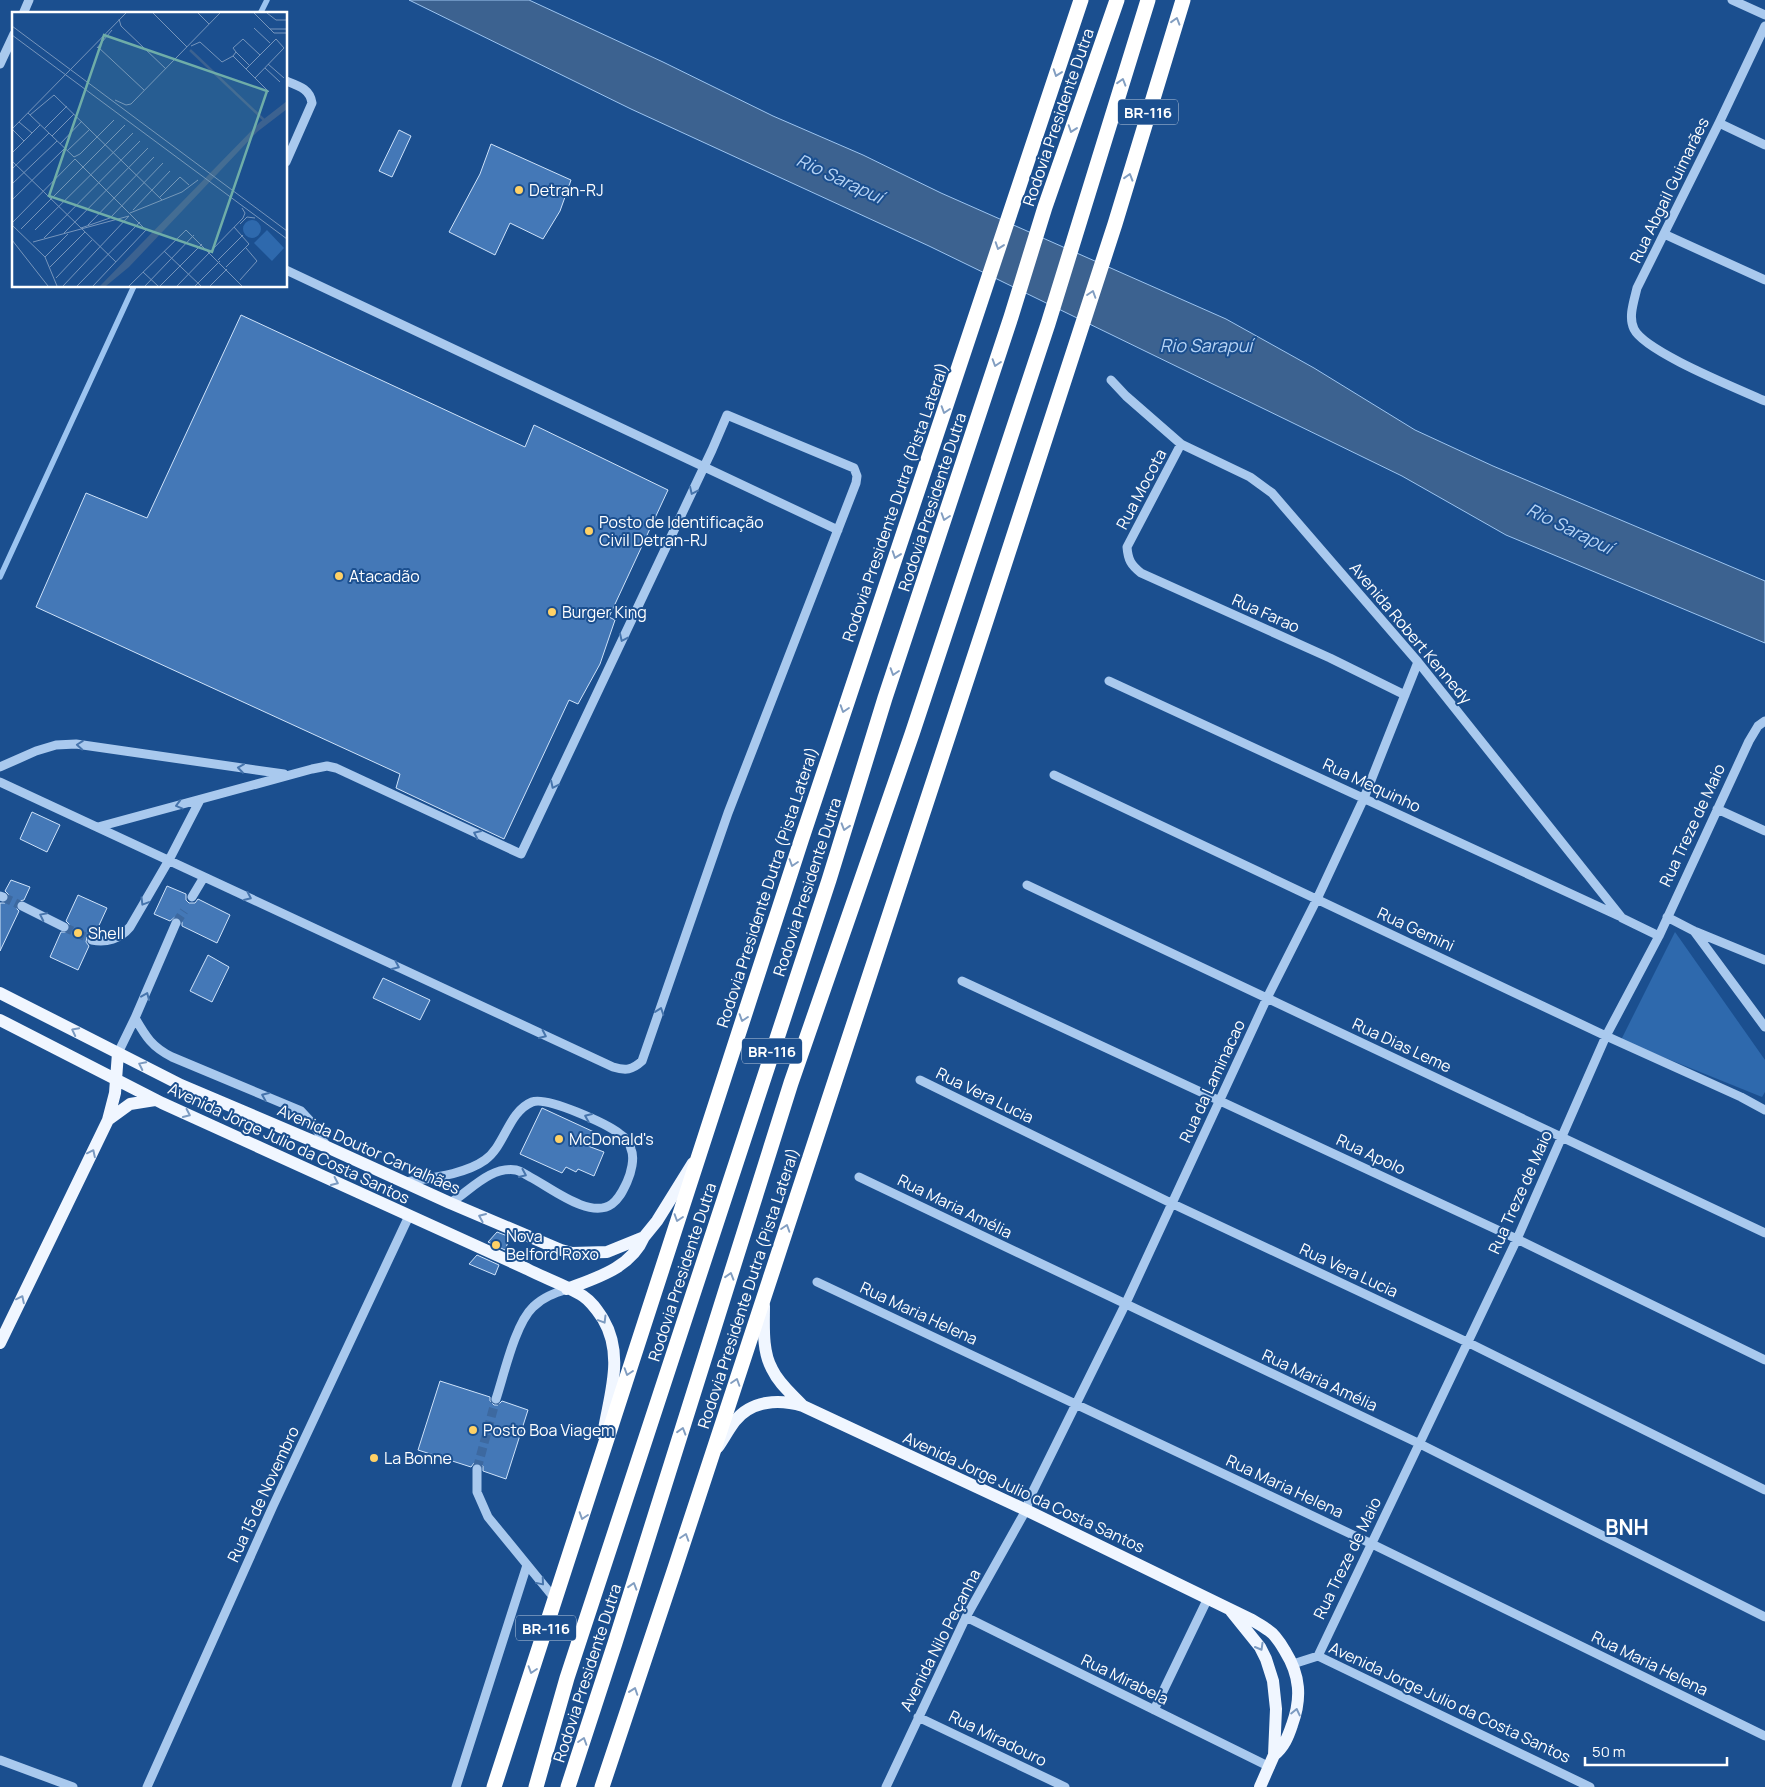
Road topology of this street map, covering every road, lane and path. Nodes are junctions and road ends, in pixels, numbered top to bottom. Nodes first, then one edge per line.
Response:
1 (29, 0) edge
2 (1081, 0) edge
3 (1117, 0) edge
4 (1148, 0) edge
5 (1183, 0) edge
6 (1732, 0) edge
7 (24, 12) edge
8 (1765, 15) edge
9 (1765, 26) edge
10 (12, 38) edge
11 (0, 64) edge
12 (288, 82) edge
13 (1719, 123) junction
14 (1765, 145) edge
15 (288, 157) edge
16 (1664, 234) junction
17 (288, 271) edge
18 (1765, 280) edge
19 (1111, 380) dead end
20 (1765, 401) edge
21 (1181, 444) junction
22 (704, 467) junction
23 (838, 530) junction
24 (1127, 547) joint
25 (1418, 662) junction
26 (1109, 681) dead end
27 (1405, 695) junction
28 (1765, 722) edge
29 (0, 766) edge
30 (289, 775) junction
31 (1054, 775) dead end
32 (0, 783) edge
33 (1364, 798) junction
34 (200, 800) junction
35 (1717, 809) junction
36 (98, 827) junction
37 (1765, 831) edge
38 (169, 860) junction
39 (204, 877) junction
40 (1026, 885) dead end
41 (192, 897) dead end
42 (1317, 899) junction
43 (22, 906) tunnel mouth
44 (1667, 916) junction
45 (1622, 918) junction
46 (176, 923) tunnel mouth
47 (64, 927) tunnel mouth
48 (1694, 931) junction
49 (1659, 936) junction
50 (92, 940) tunnel mouth
51 (1765, 960) edge
52 (962, 981) dead end
53 (0, 993) edge
54 (1267, 998) junction
55 (136, 1018) junction
56 (0, 1020) edge
57 (1765, 1027) edge
58 (1606, 1036) junction
59 (118, 1053) junction
60 (116, 1079) junction
61 (920, 1080) dead end
62 (155, 1100) junction
63 (1220, 1100) junction
64 (1765, 1110) edge
65 (108, 1120) junction
66 (1562, 1137) junction
67 (327, 1147) junction
68 (698, 1154) junction
69 (859, 1177) dead end
70 (405, 1182) junction
71 (450, 1203) junction
72 (1173, 1204) junction
73 (409, 1216) junction
74 (1765, 1233) edge
75 (644, 1237) junction
76 (1517, 1240) junction
77 (816, 1282) dead end
78 (567, 1289) junction
79 (764, 1296) junction
80 (1125, 1305) junction
81 (1468, 1342) junction
82 (0, 1343) edge
83 (1765, 1360) edge
84 (496, 1399) tunnel mouth
85 (1076, 1403) junction
86 (803, 1406) junction
87 (1418, 1444) junction
88 (710, 1460) junction
89 (597, 1469) junction
90 (477, 1470) tunnel mouth
91 (1765, 1490) edge
92 (1026, 1510) junction
93 (1372, 1544) junction
94 (527, 1566) junction
95 (1208, 1598) junction
96 (556, 1599) junction
97 (1230, 1609) junction
98 (966, 1617) junction
99 (1765, 1617) edge
100 (1318, 1656) junction
101 (1294, 1664) junction
102 (1154, 1710) junction
103 (918, 1717) junction
104 (1765, 1736) edge
105 (0, 1760) edge
106 (1272, 1761) junction
107 (73, 1787) edge
108 (147, 1787) edge
109 (456, 1787) edge
110 (494, 1787) edge
111 (536, 1787) edge
112 (568, 1787) edge
113 (602, 1787) edge
114 (886, 1787) edge
115 (1065, 1787) edge
116 (1260, 1787) edge
117 (1590, 1787) edge

1 - 7 street
2 -> 68 highway, Rodovia Presidente Dutra (Pista Lateral) / BR-116
3 -> 111 highway, Rodovia Presidente Dutra / BR-116
112 -> 4 highway, Rodovia Presidente Dutra / BR-116
79 -> 5 highway, Rodovia Presidente Dutra (Pista Lateral) / BR-116
6 - 8 street
9 - 13 street, Rua Abgail Guimarães
10 - 11 street
12 - 15 street
13 - 14 street
13 - 16 street, Rua Abgail Guimarães
16 - 18 street
16 - 20 street, Rua Abgail Guimarães
17 - 22 street
19 - 21 street, Avenida Robert Kennedy
21 - 24 street, Rua Mocota
21 - 25 street, Avenida Robert Kennedy
22 - 23 street
22 - 23 street
22 -> 30 street
39 -> 23 street
24 - 27 street, Rua Farao
25 - 27 street, Rua da Laminacao
25 - 45 street, Avenida Robert Kennedy
26 - 33 street, Rua Mequinho
27 - 33 street, Rua da Laminacao
28 - 35 street, Rua Treze de Maio
30 -> 29 street
30 - 34 street
31 - 42 street, Rua Gemini
32 - 36 street
33 - 42 street, Rua da Laminacao
33 - 45 street, Rua Mequinho
34 -> 36 street
34 - 38 street
35 - 37 street
35 - 44 street, Rua Treze de Maio
36 - 38 street
38 - 39 street
38 -> 50 street
39 - 41 street
40 - 54 street, Rua Dias Leme
42 - 54 street, Rua da Laminacao
42 - 58 street, Rua Gemini
47 -> 43 street
44 - 48 street
44 - 49 street, Rua Treze de Maio
45 - 49 street, Avenida Robert Kennedy
55 -> 46 street
48 - 51 street
48 - 57 street
49 - 58 street, Rua Treze de Maio
52 - 63 street, Rua Apolo
59 -> 53 main road, Avenida Doutor Carvalhães
54 - 63 street, Rua da Laminacao
54 - 66 street, Rua Dias Leme
55 - 59 street
67 -> 55 street
56 - 60 main road, Avenida Jorge Julio da Costa Santos
58 - 64 street, Rua Gemini
58 - 66 street, Rua Treze de Maio
59 - 60 main road
67 -> 59 main road, Avenida Doutor Carvalhães
60 - 62 main road, Avenida Jorge Julio da Costa Santos
60 - 65 main road
61 - 72 street, Rua Vera Lucia
62 - 65 main road
62 -> 73 main road, Avenida Jorge Julio da Costa Santos
63 - 72 street, Rua da Laminacao
63 - 76 street, Rua Apolo
82 -> 65 main road
66 - 74 street, Rua Dias Leme
66 - 76 street, Rua Treze de Maio
67 - 70 main road, Avenida Doutor Carvalhães
68 - 75 main road, Avenida Doutor Carvalhães
68 -> 89 highway, Rodovia Presidente Dutra (Pista Lateral) / BR-116
69 - 80 street, Rua Maria Amélia
70 - 71 main road, Avenida Doutor Carvalhães
71 -> 70 street
75 -> 71 main road, Avenida Doutor Carvalhães
72 - 80 street, Rua da Laminacao
72 - 81 street, Rua Vera Lucia
73 - 78 main road, Avenida Jorge Julio da Costa Santos
73 - 108 street, Rua 15 de Novembro
75 - 78 main road
76 - 81 street, Rua Treze de Maio
76 - 83 street, Rua Apolo
77 - 85 street, Rua Maria Helena
78 - 84 street
78 -> 89 main road
79 - 86 main road
88 -> 79 highway, Rodovia Presidente Dutra (Pista Lateral) / BR-116
80 - 85 street, Rua da Laminacao
80 - 87 street, Rua Maria Amélia
81 - 87 street, Rua Treze de Maio
81 - 91 street, Rua Vera Lucia
85 - 92 street, Rua da Laminacao
85 - 93 street, Rua Maria Helena
86 - 88 main road
86 - 92 main road, Avenida Jorge Julio da Costa Santos
87 - 93 street, Rua Treze de Maio
87 - 99 street, Rua Maria Amélia
113 -> 88 highway, Rodovia Presidente Dutra (Pista Lateral) / BR-116
89 -> 96 highway, Rodovia Presidente Dutra (Pista Lateral) / BR-116
90 - 94 street
92 - 95 main road, Avenida Jorge Julio da Costa Santos
92 - 98 street, Avenida Nilo Peçanha
93 - 100 street, Rua Treze de Maio
93 - 104 street, Rua Maria Helena
94 -> 96 street
94 - 109 street
95 - 97 main road, Avenida Jorge Julio da Costa Santos
95 - 102 street
96 -> 110 highway, Rodovia Presidente Dutra (Pista Lateral) / BR-116
97 - 101 main road
97 -> 106 main road
98 - 102 street, Rua Mirabela
98 - 103 street, Avenida Nilo Peçanha
100 - 101 street, Avenida Jorge Julio da Costa Santos
100 - 117 street, Avenida Jorge Julio da Costa Santos
106 -> 101 main road
102 - 106 street, Rua Mirabela
103 - 114 street, Avenida Nilo Peçanha
103 - 115 street, Rua Miradouro
105 - 107 street
106 - 116 main road

